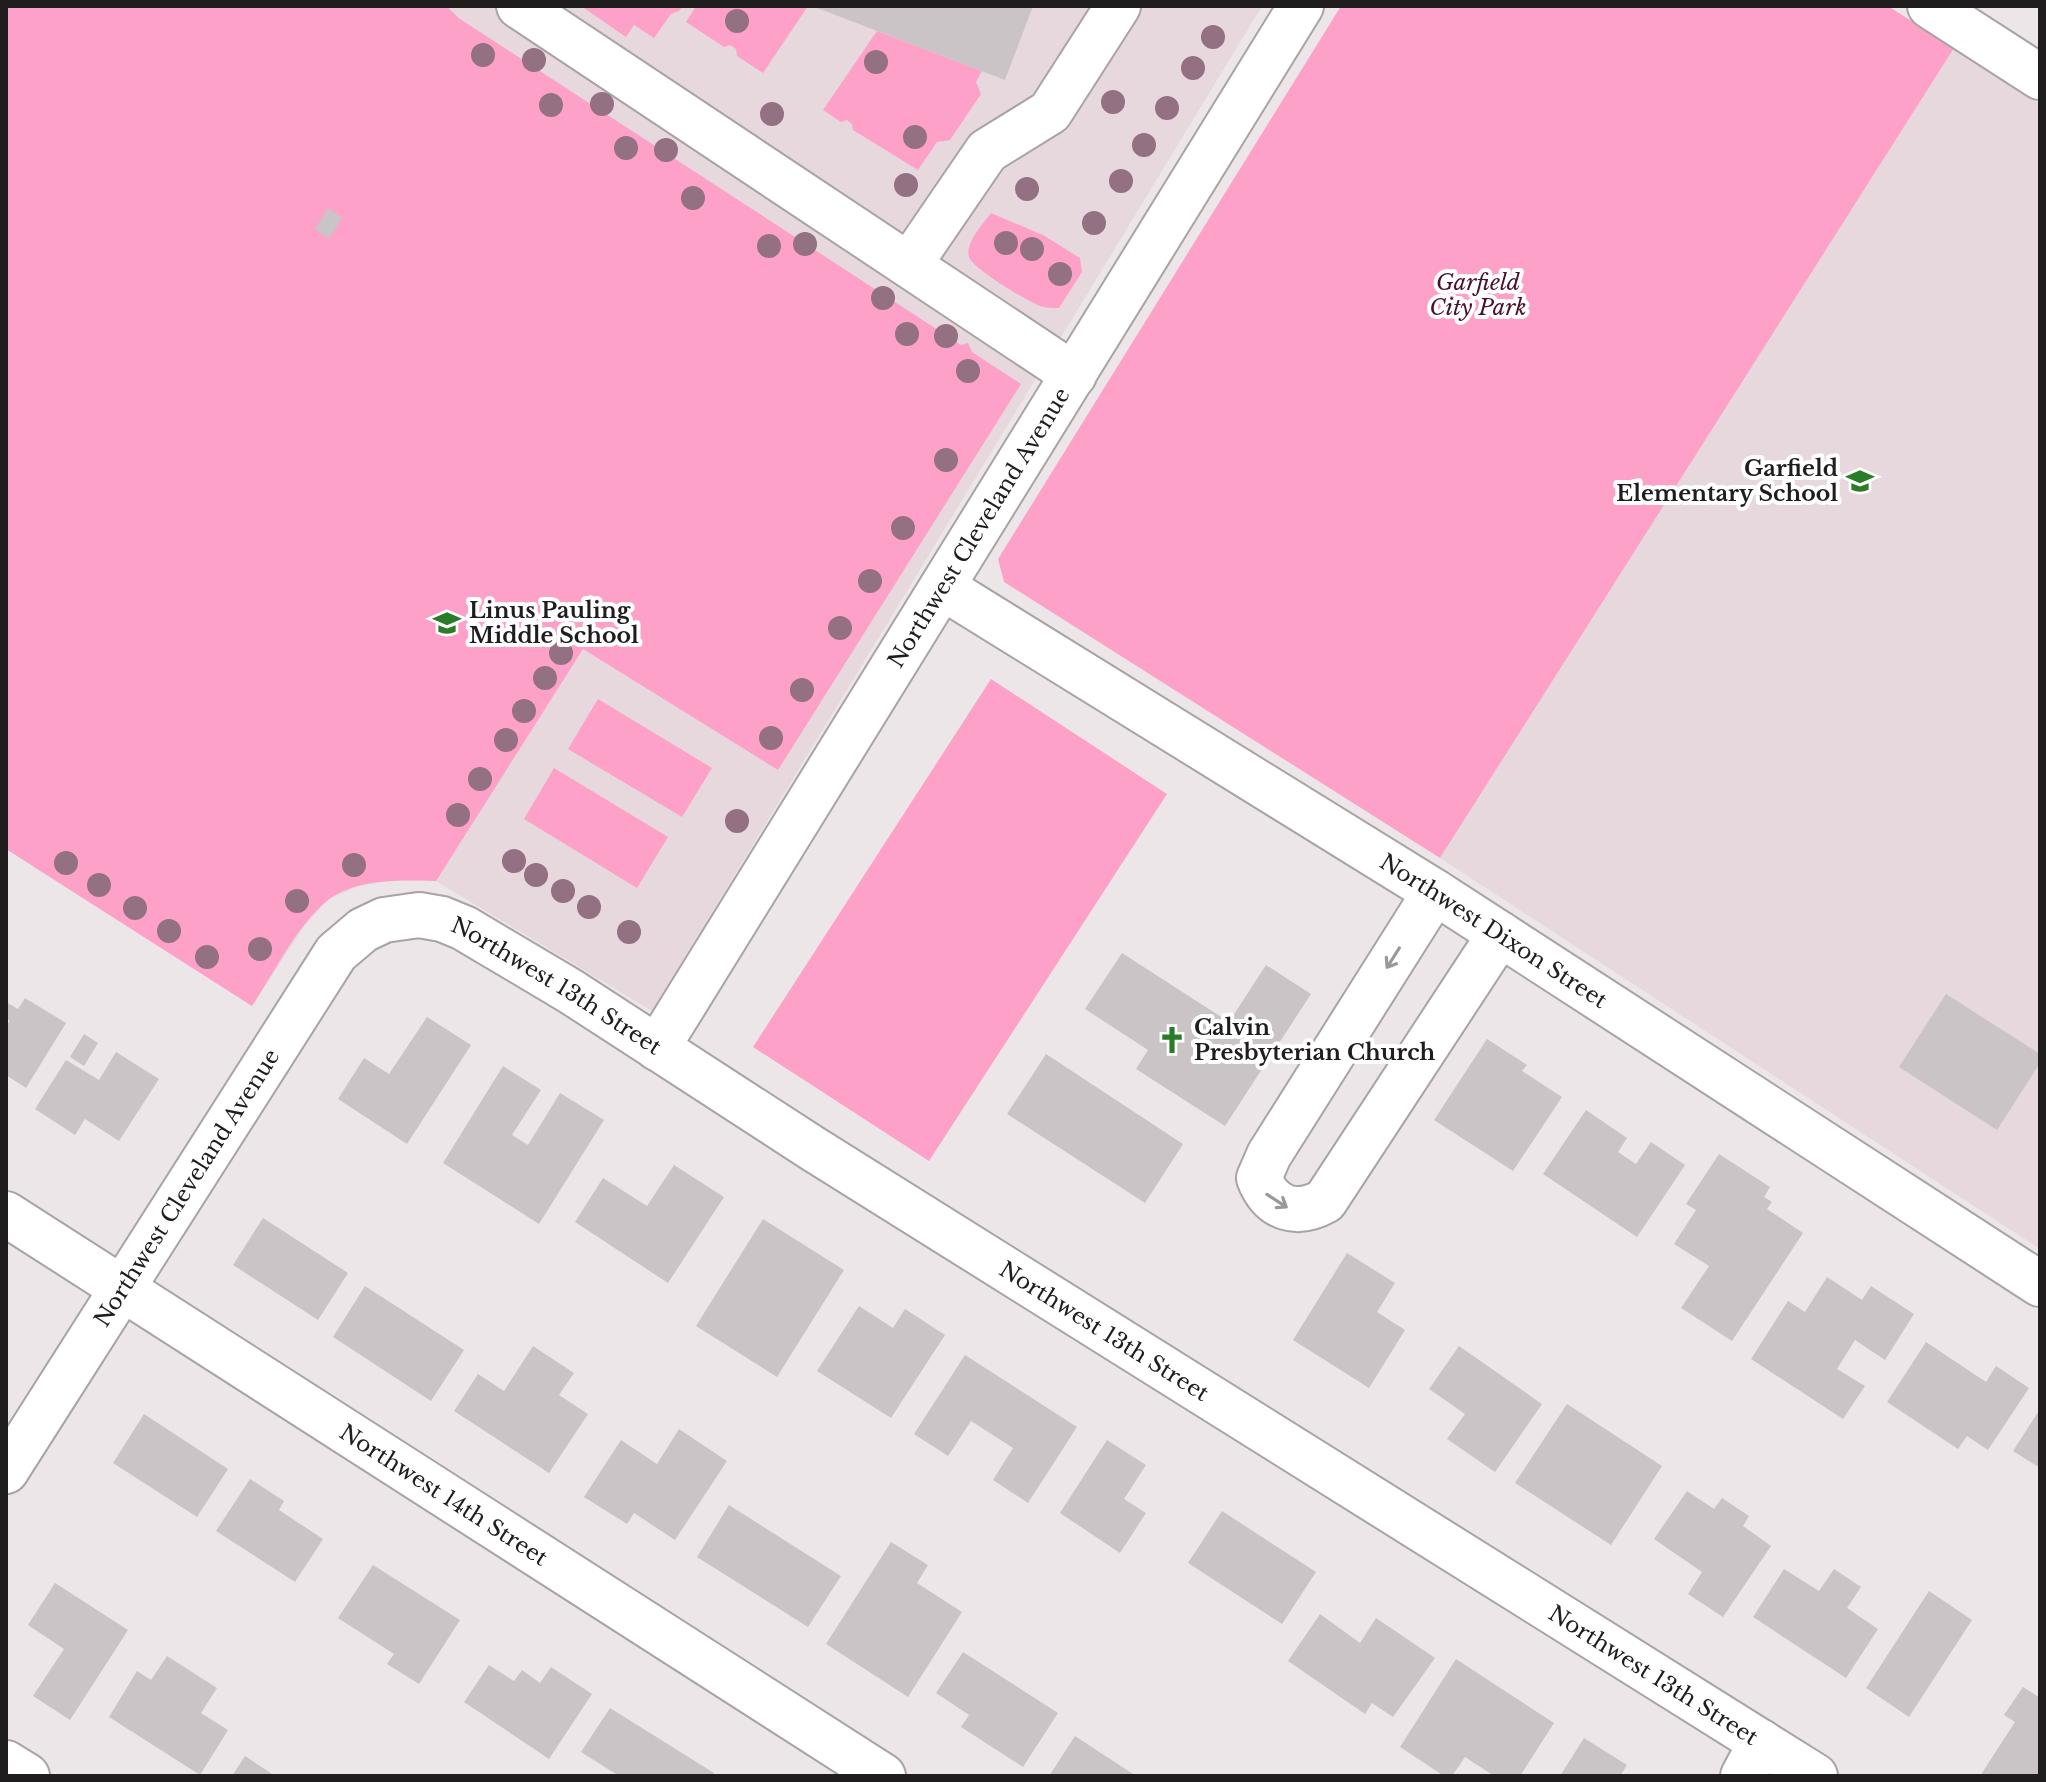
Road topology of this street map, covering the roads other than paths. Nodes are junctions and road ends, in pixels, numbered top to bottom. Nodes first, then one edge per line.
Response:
1 (519, 6) edge
2 (1118, 6) edge
3 (1301, 6) edge
4 (1930, 6) edge
5 (2040, 77) edge
6 (909, 265) junction
7 (1074, 375) junction
8 (942, 587) junction
9 (1435, 892) junction
10 (384, 920) joint
11 (1500, 934) junction
12 (657, 1048) junction
13 (6, 1214) edge
14 (2040, 1284) edge
15 (122, 1287) junction
16 (6, 1471) edge
17 (1752, 1759) edge
18 (6, 1763) edge
19 (27, 1776) edge
20 (883, 1776) edge
21 (1815, 1776) edge

1 - 6 street
2 - 6 street
3 - 7 street, Northwest Cleveland Avenue
4 - 5 street
6 - 7 street
7 - 8 street, Northwest Cleveland Avenue
8 - 9 street, Northwest Dixon Street
8 - 12 street, Northwest Cleveland Avenue
9 - 11 street, Northwest Dixon Street
9 -> 11 street
10 - 12 street, Northwest 13th Street
10 - 15 street, Northwest Cleveland Avenue
11 - 14 street, Northwest Dixon Street
12 - 17 street, Northwest 13th Street
13 - 15 street, Northwest 14th Street
15 - 16 street, Northwest Cleveland Avenue
15 - 20 street, Northwest 14th Street
17 - 21 street, Northwest 13th Street
18 - 19 street

